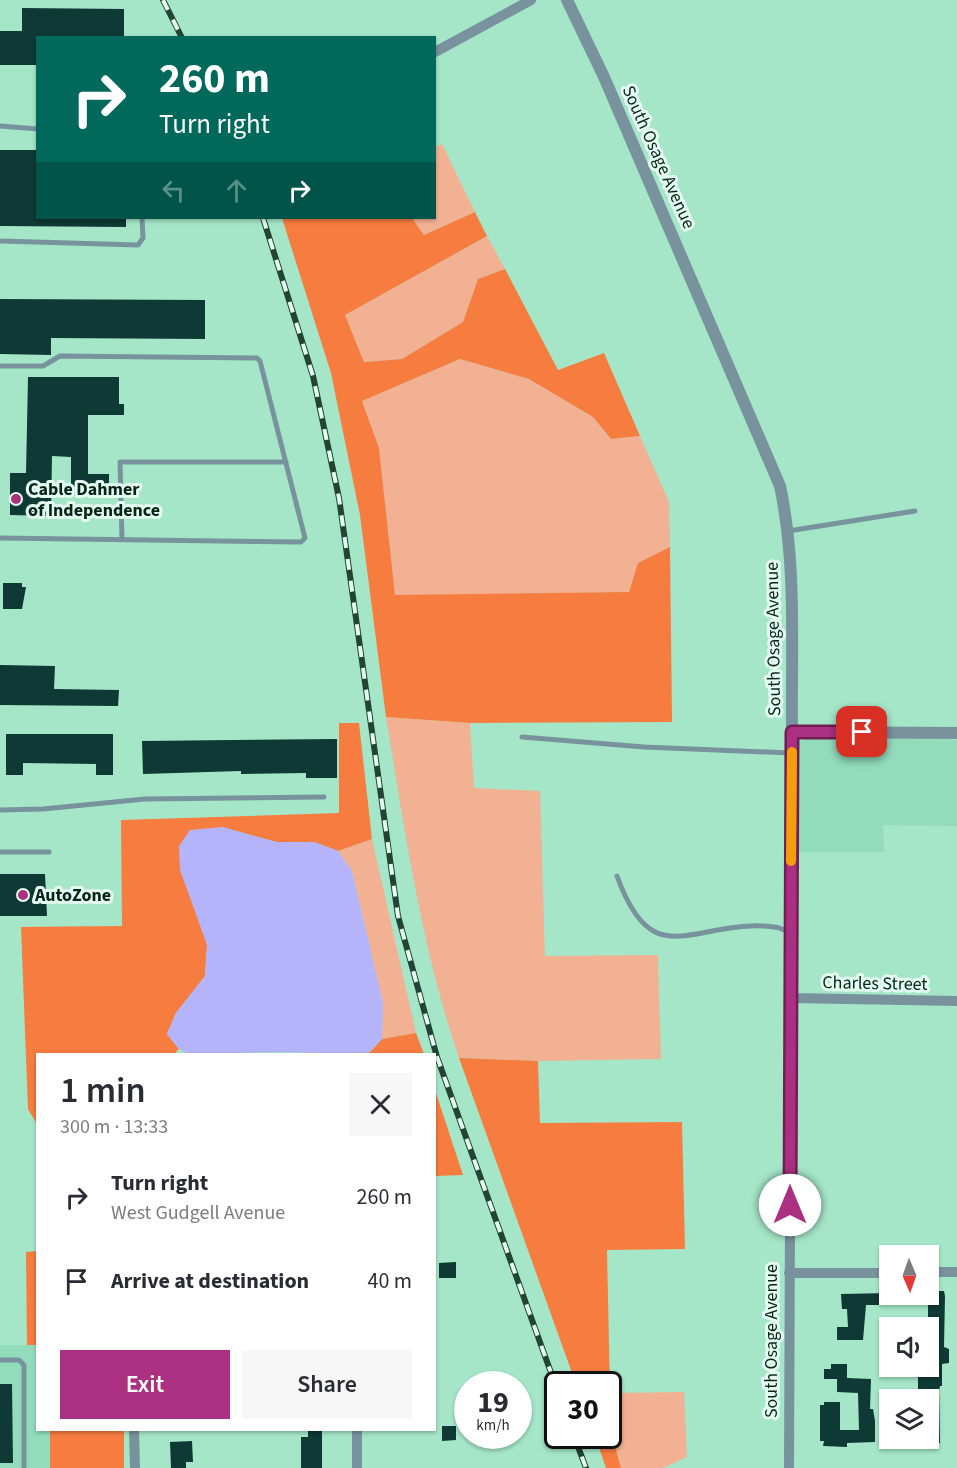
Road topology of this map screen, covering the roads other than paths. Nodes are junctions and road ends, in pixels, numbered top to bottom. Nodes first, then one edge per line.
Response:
1 (531, 0) edge
2 (567, 0) edge
3 (436, 51) edge
4 (0, 126) edge
5 (36, 129) edge
6 (142, 219) edge
7 (0, 241) edge
8 (0, 366) edge
9 (286, 462) junction
10 (915, 511) dead end
11 (788, 531) junction
12 (0, 538) edge
13 (122, 540) junction
14 (792, 732) junction
15 (957, 733) edge
16 (522, 737) dead end
17 (792, 753) junction
18 (324, 797) dead end
19 (0, 810) edge
20 (0, 852) edge
21 (49, 852) dead end
22 (617, 876) dead end
23 (791, 938) junction
24 (792, 998) junction
25 (957, 1001) edge
26 (939, 1272) edge
27 (957, 1272) edge
28 (789, 1273) junction
29 (879, 1273) edge
30 (0, 1360) edge
31 (134, 1431) edge
32 (357, 1431) edge
33 (24, 1468) edge
34 (135, 1468) edge
35 (357, 1468) edge
36 (789, 1468) edge

1 - 3 street
2 - 11 street, South Osage Avenue
4 - 5 lane
6 - 7 lane
8 - 9 lane
9 - 13 lane
9 - 13 lane
10 - 11 lane
11 - 14 street, South Osage Avenue
12 - 13 lane
14 - 15 street
14 - 17 street, South Osage Avenue
16 - 17 lane
17 - 23 street, South Osage Avenue
18 - 19 lane
20 - 21 lane
22 - 23 lane
23 - 24 street, South Osage Avenue
24 - 25 street, Charles Street
24 - 28 street, South Osage Avenue
26 - 27 street
28 - 29 street
28 - 36 street, South Osage Avenue
30 - 33 lane
31 - 34 street
32 - 35 street

